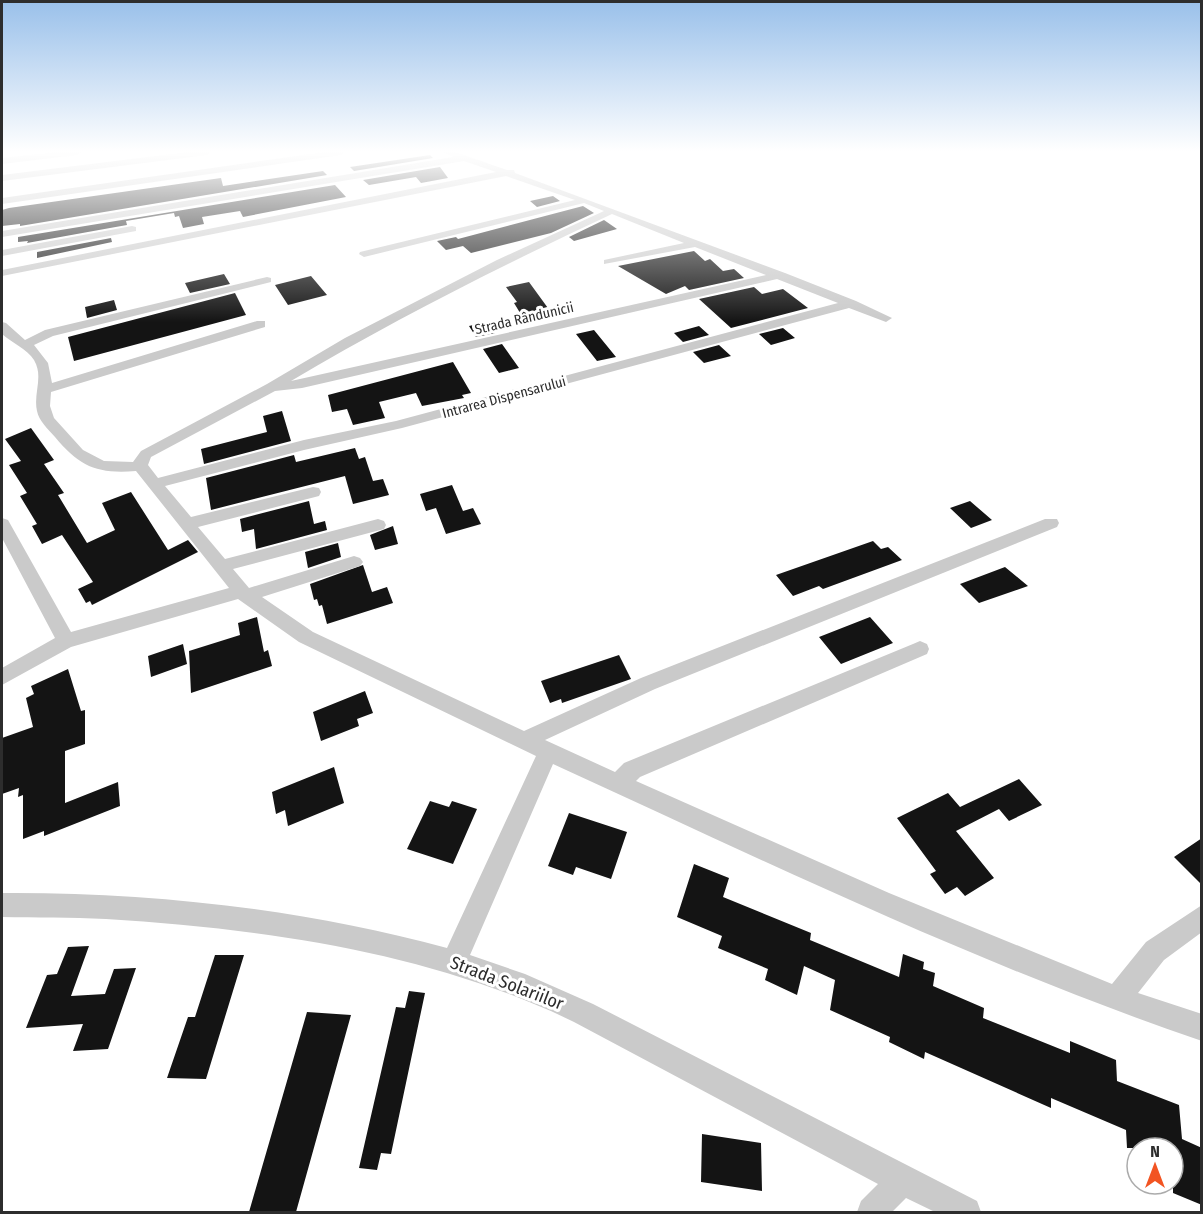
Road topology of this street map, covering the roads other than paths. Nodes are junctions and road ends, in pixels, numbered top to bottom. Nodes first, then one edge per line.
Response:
1 (156, 209) edge
2 (326, 209) edge
3 (550, 209) edge
4 (605, 209) edge
5 (611, 211) junction
6 (132, 229) dead end
7 (2, 234) edge
8 (697, 243) junction
9 (2, 253) edge
10 (364, 254) dead end
11 (608, 262) dead end
12 (2, 273) edge
13 (782, 275) junction
14 (267, 280) dead end
15 (852, 303) junction
16 (886, 318) dead end
17 (261, 324) dead end
18 (2, 326) edge
19 (26, 344) junction
20 (272, 387) junction
21 (46, 389) junction
22 (140, 466) junction
23 (154, 484) junction
24 (313, 492) dead end
25 (1051, 523) dead end
26 (2, 524) edge
27 (187, 524) junction
28 (378, 525) dead end
29 (354, 562) dead end
30 (221, 566) junction
31 (244, 593) junction
32 (66, 641) junction
33 (920, 649) dead end
34 (2, 676) edge
35 (524, 741) junction
36 (548, 752) junction
37 (618, 783) junction
38 (2, 905) edge
39 (1202, 917) edge
40 (454, 962) junction
41 (1118, 999) junction
42 (1202, 1028) edge
43 (902, 1180) junction
44 (872, 1212) edge
45 (966, 1212) edge

1 - 7 street
2 - 12 street
3 - 10 street
4 - 5 street
5 - 8 street
5 - 20 street
6 - 9 street
8 - 11 street
8 - 13 street
13 - 15 street
13 - 20 street, Strada Rândunicii
14 - 19 street
15 - 16 street
15 - 23 street, Intrarea Dispensarului
17 - 21 street
18 - 19 street
19 - 21 street
20 - 22 street
21 - 22 street
22 - 23 street
23 - 27 street
24 - 27 street
25 - 35 street
26 - 32 street
27 - 30 street
28 - 30 street
29 - 31 street
30 - 31 street
31 - 32 street
31 - 35 street
32 - 34 street
33 - 37 street
35 - 36 street
36 - 37 street
36 - 40 street
37 - 41 street
38 - 40 street, Strada Solariilor
39 - 41 street
40 - 43 street, Strada Solariilor
41 - 42 street
43 - 44 street
43 - 45 street, Strada Solariilor

